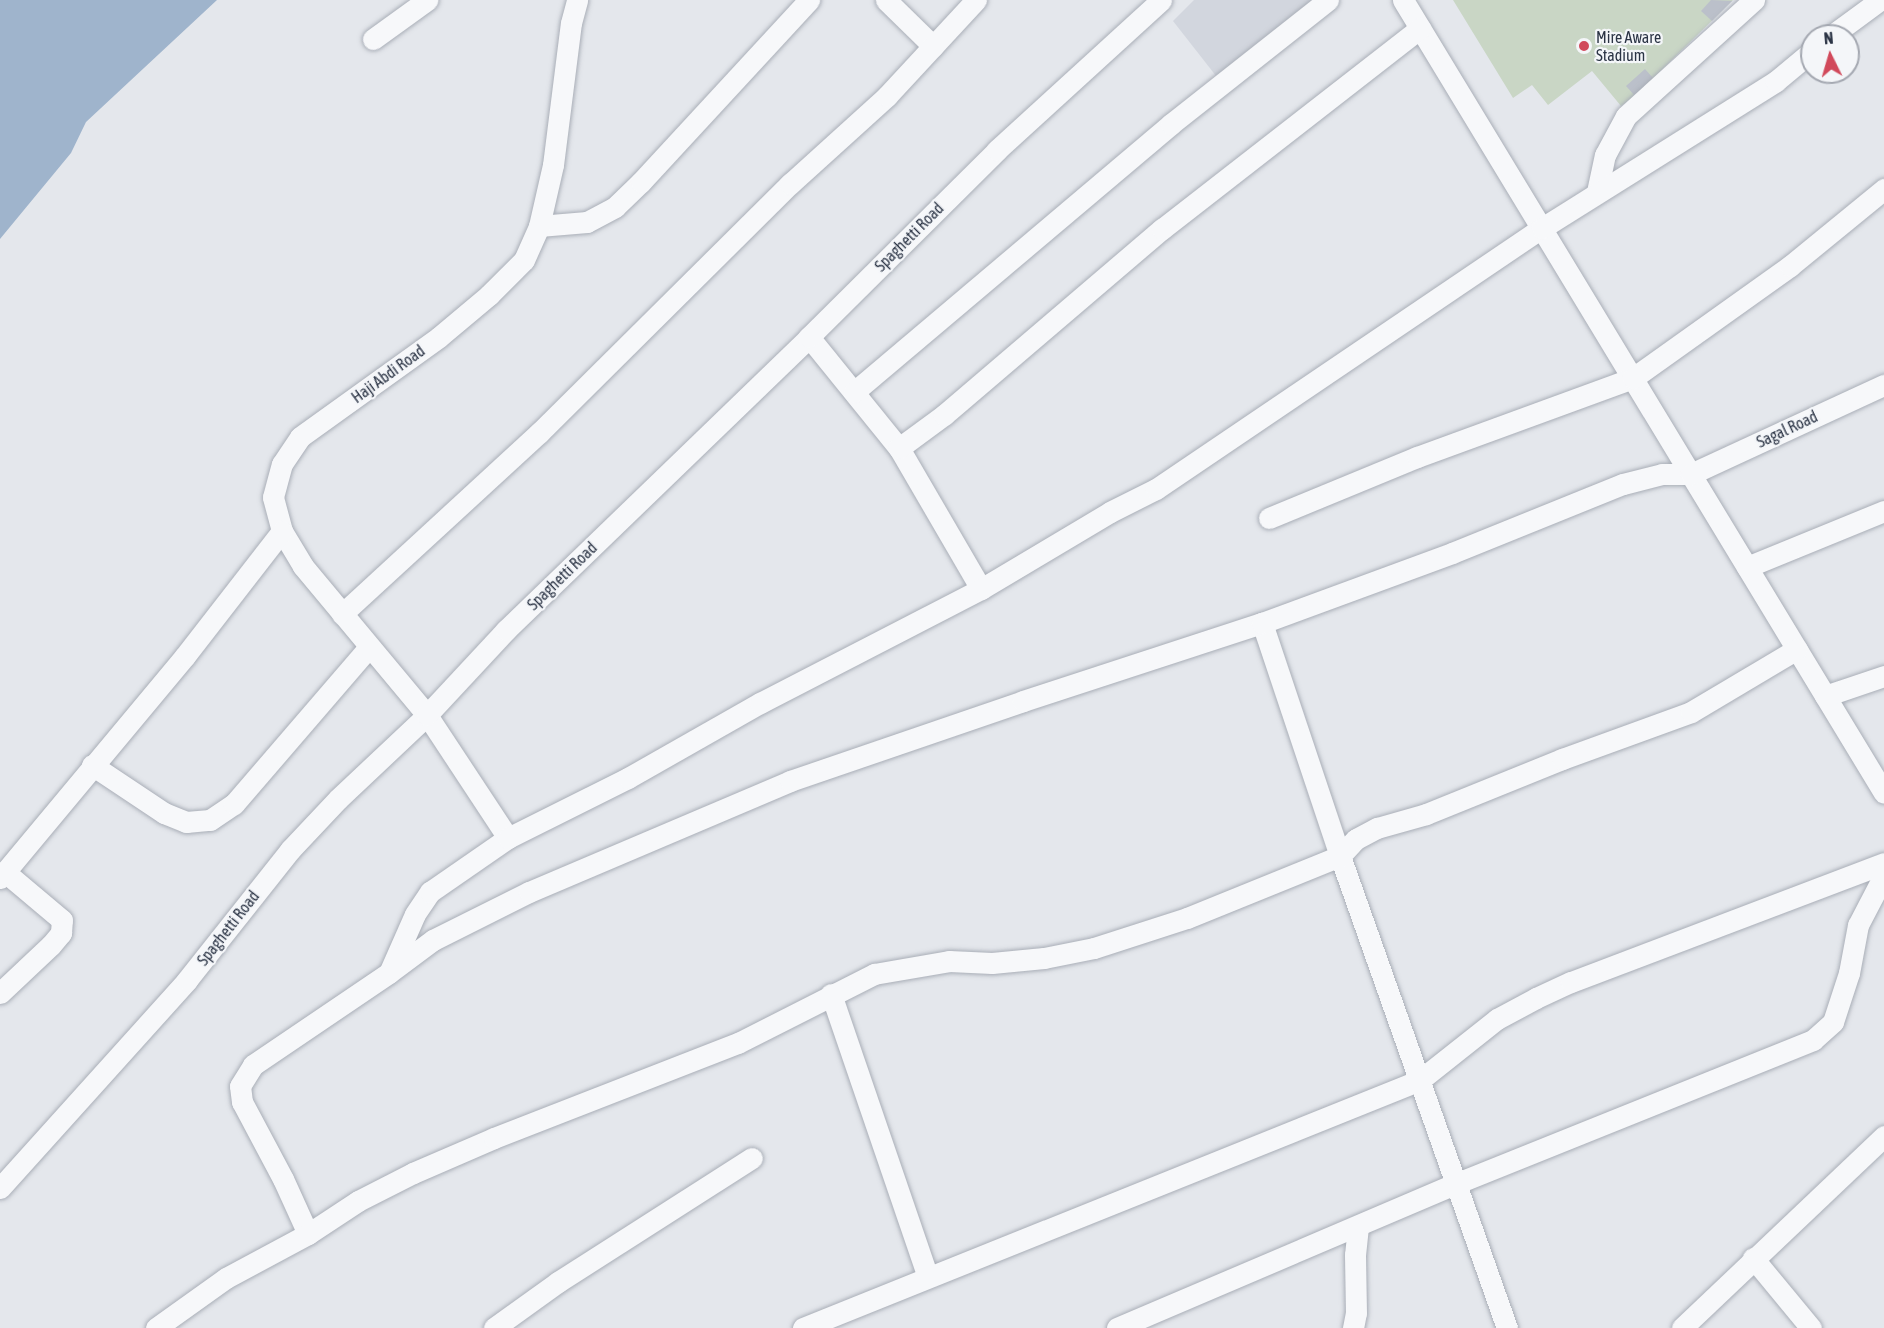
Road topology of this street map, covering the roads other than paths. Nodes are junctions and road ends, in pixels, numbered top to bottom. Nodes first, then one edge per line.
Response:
1 (427, 0) edge
2 (577, 0) edge
3 (809, 0) edge
4 (886, 0) edge
5 (976, 0) edge
6 (1161, 0) edge
7 (1328, 0) edge
8 (1403, 0) edge
9 (1754, 0) edge
10 (1880, 0) edge
11 (1847, 24) edge
12 (1420, 28) junction
13 (373, 39) dead end
14 (933, 46) junction
15 (1800, 61) edge
16 (1884, 189) edge
17 (1597, 192) junction
18 (539, 226) junction
19 (1542, 228) junction
20 (809, 337) junction
21 (1633, 378) junction
22 (1884, 385) edge
23 (854, 392) junction
24 (899, 448) junction
25 (1691, 474) junction
26 (1884, 511) edge
27 (1269, 518) dead end
28 (282, 531) junction
29 (1747, 567) junction
30 (981, 589) junction
31 (342, 614) junction
32 (1262, 623) junction
33 (369, 646) junction
34 (1797, 649) junction
35 (1884, 676) edge
36 (1825, 696) junction
37 (427, 715) junction
38 (92, 765) junction
39 (1883, 789) edge
40 (508, 838) junction
41 (1340, 856) junction
42 (1884, 864) edge
43 (3, 875) edge
44 (1884, 875) edge
45 (389, 973) junction
46 (0, 993) edge
47 (831, 994) junction
48 (1420, 1080) junction
49 (1884, 1136) edge
50 (752, 1158) dead end
51 (1455, 1184) junction
52 (0, 1188) edge
53 (1358, 1226) junction
54 (308, 1234) junction
55 (1753, 1258) junction
56 (928, 1277) junction
57 (156, 1328) edge
58 (494, 1328) edge
59 (803, 1328) edge
60 (1118, 1328) edge
61 (1353, 1328) edge
62 (1507, 1328) edge
63 (1682, 1328) edge
64 (1811, 1328) edge

1 - 13 street
2 - 18 street, Haji Abdi Road
3 - 18 street
4 - 14 street
5 - 14 street
6 - 20 street, Spaghetti Road
7 - 23 street
8 - 12 street
9 - 17 street
10 - 11 street
12 - 19 street
12 - 24 street
14 - 31 street
15 - 17 street
16 - 21 street
17 - 19 street
18 - 28 street, Haji Abdi Road
19 - 21 street
19 - 30 street
20 - 23 street
20 - 37 street, Spaghetti Road
21 - 25 street
21 - 27 street
22 - 25 street, Sagal Road
23 - 24 street
24 - 30 street
25 - 29 street
25 - 32 street
26 - 29 street
28 - 31 street, Haji Abdi Road
28 - 38 street
29 - 34 street
30 - 40 street
31 - 33 street, Haji Abdi Road
32 - 41 street
32 - 45 street
33 - 37 street, Haji Abdi Road
33 - 38 street
34 - 36 street
34 - 41 street
35 - 36 street
36 - 39 street
37 - 40 street, Haji Abdi Road
37 - 52 street, Spaghetti Road
38 - 43 street
40 - 45 street
41 - 47 street
41 - 48 street
42 - 48 street
43 - 46 street
44 - 51 street
45 - 54 street
47 - 54 street
47 - 56 street
48 - 51 street
48 - 56 street
49 - 55 street
50 - 58 street
51 - 53 street
51 - 62 street
53 - 60 street
53 - 61 street
54 - 57 street
55 - 63 street
55 - 64 street
56 - 59 street

